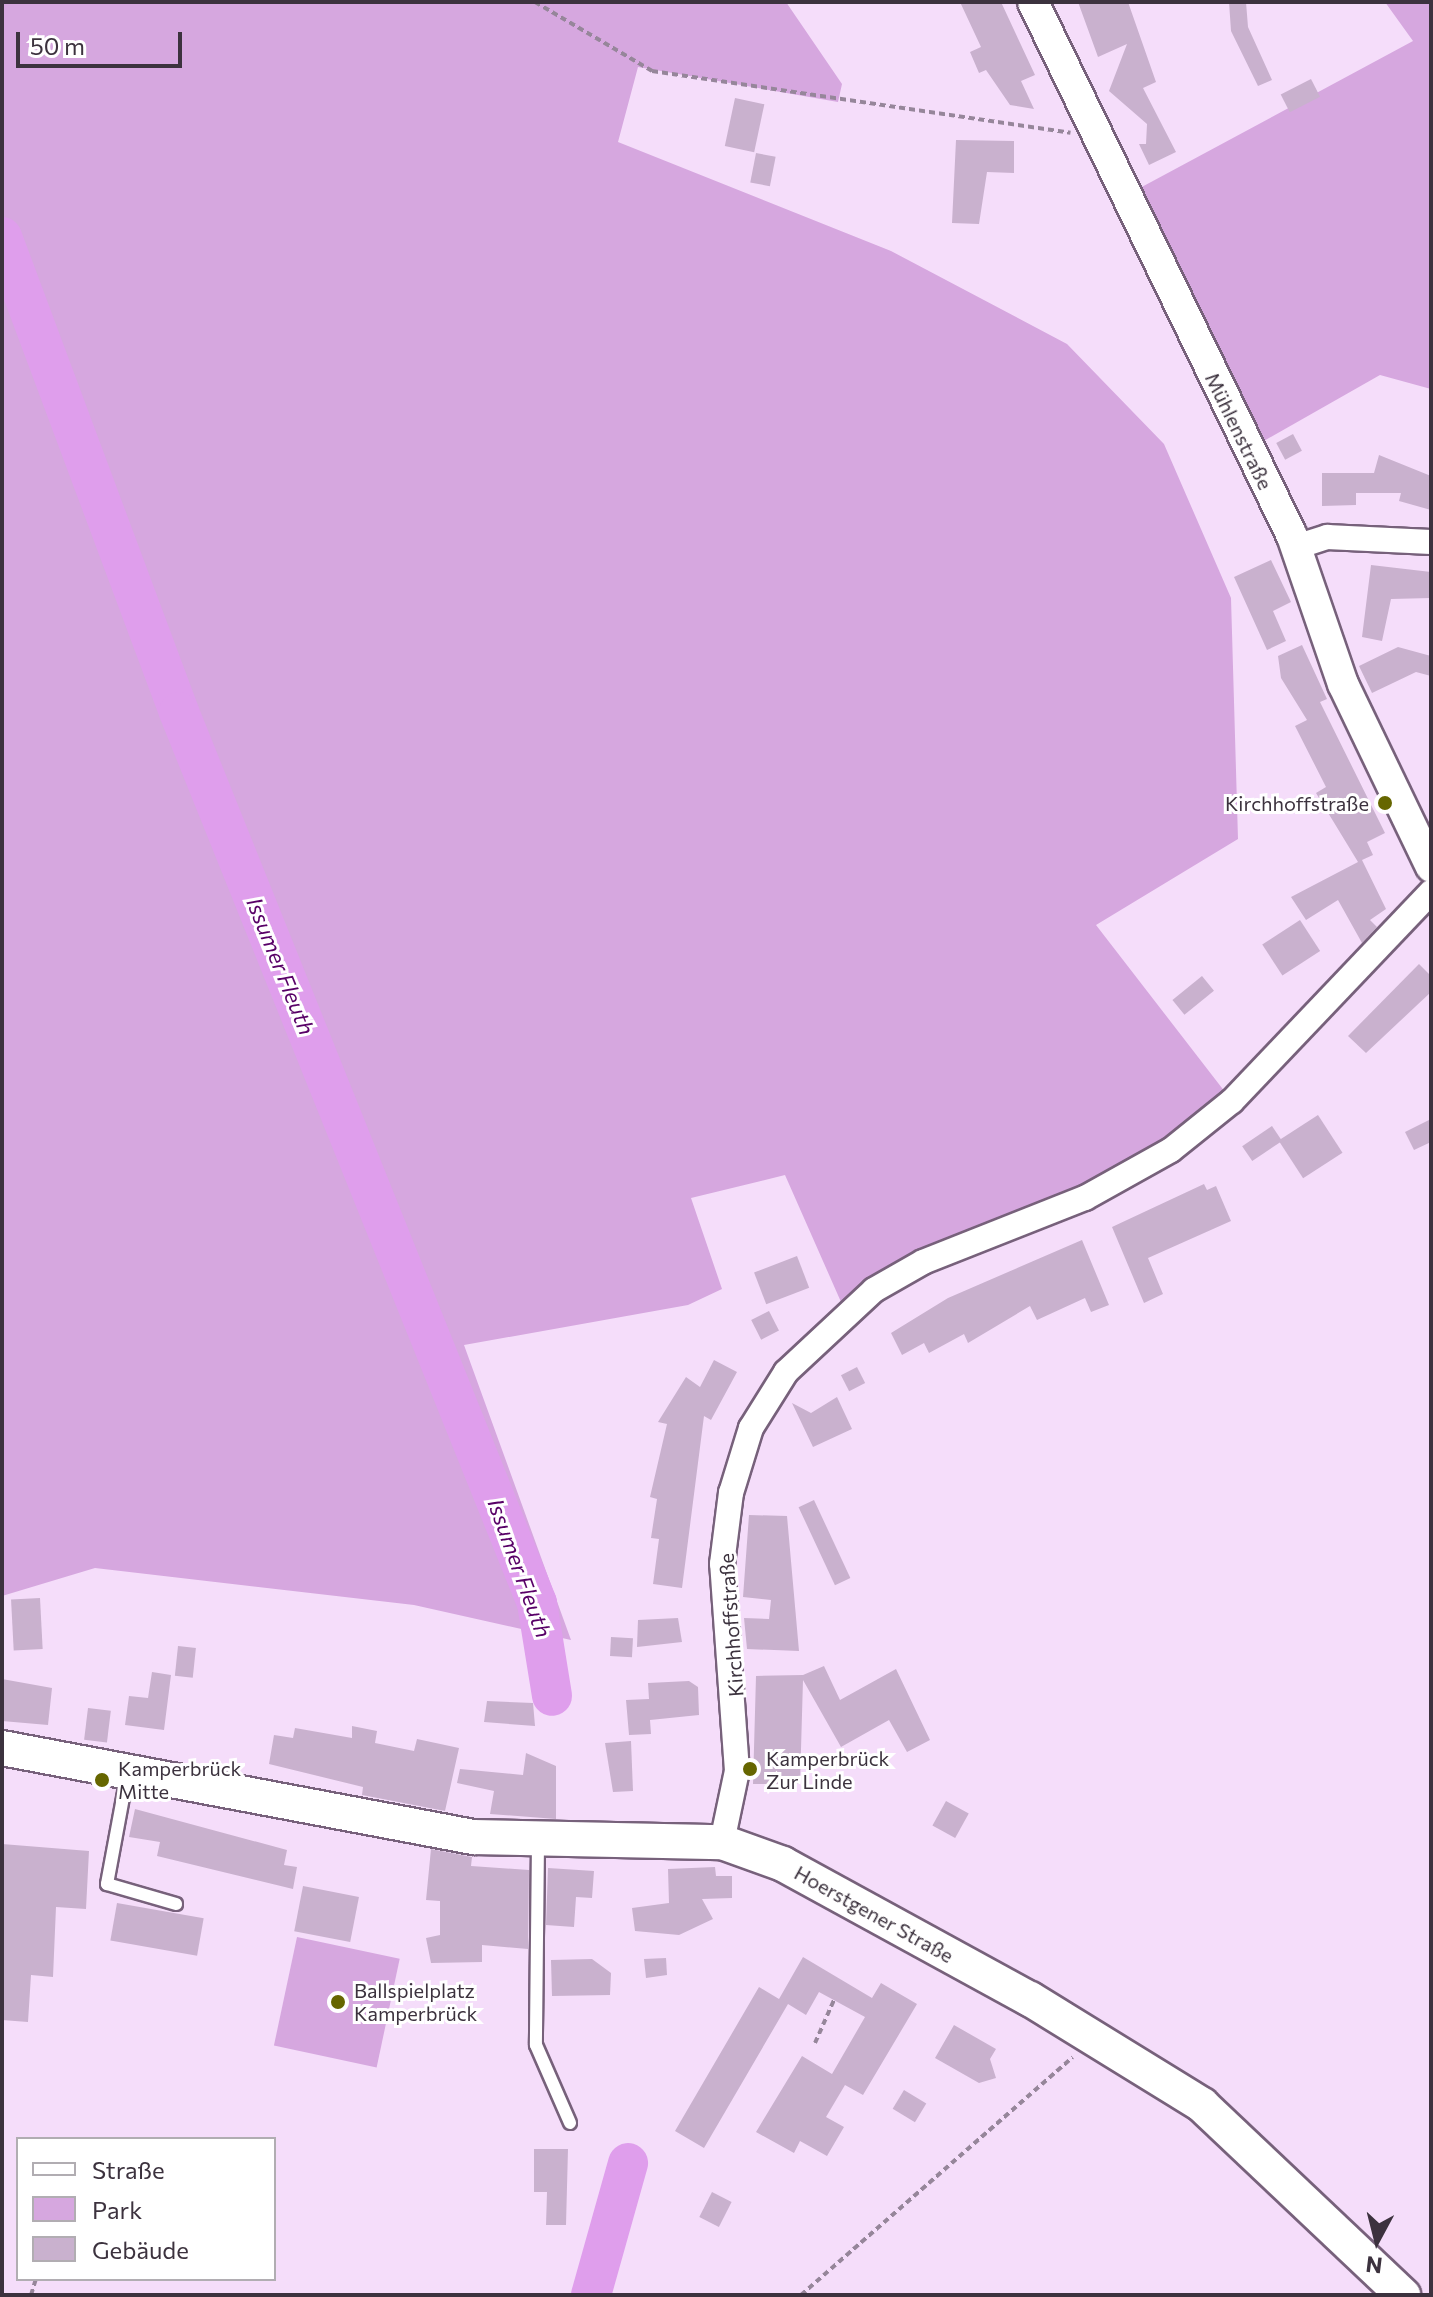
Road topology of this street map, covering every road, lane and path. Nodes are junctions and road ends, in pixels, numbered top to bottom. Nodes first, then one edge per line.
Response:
1 (535, 2) edge
2 (1033, 2) edge
3 (1096, 137) junction
4 (1431, 542) edge
5 (1296, 547) junction
6 (1431, 867) edge
7 (1431, 892) edge
8 (2, 1748) edge
9 (128, 1772) junction
10 (538, 1840) junction
11 (722, 1842) junction
12 (176, 1904) dead end
13 (834, 2000) dead end
14 (815, 2043) dead end
15 (1077, 2053) dead end
16 (570, 2123) dead end
17 (801, 2295) edge
18 (1403, 2295) edge

1 - 3 path
2 - 3 street, Mühlenstraße
3 - 5 street, Mühlenstraße
4 - 5 street
5 - 6 street, Mühlenstraße
7 - 11 street, Kirchhoffstraße
8 - 9 main road, Hoerstgener Straße
9 - 10 main road, Hoerstgener Straße
9 - 12 lane
10 - 11 main road, Hoerstgener Straße
10 - 16 lane
11 - 18 main road, Hoerstgener Straße
13 - 14 path
15 - 17 path

